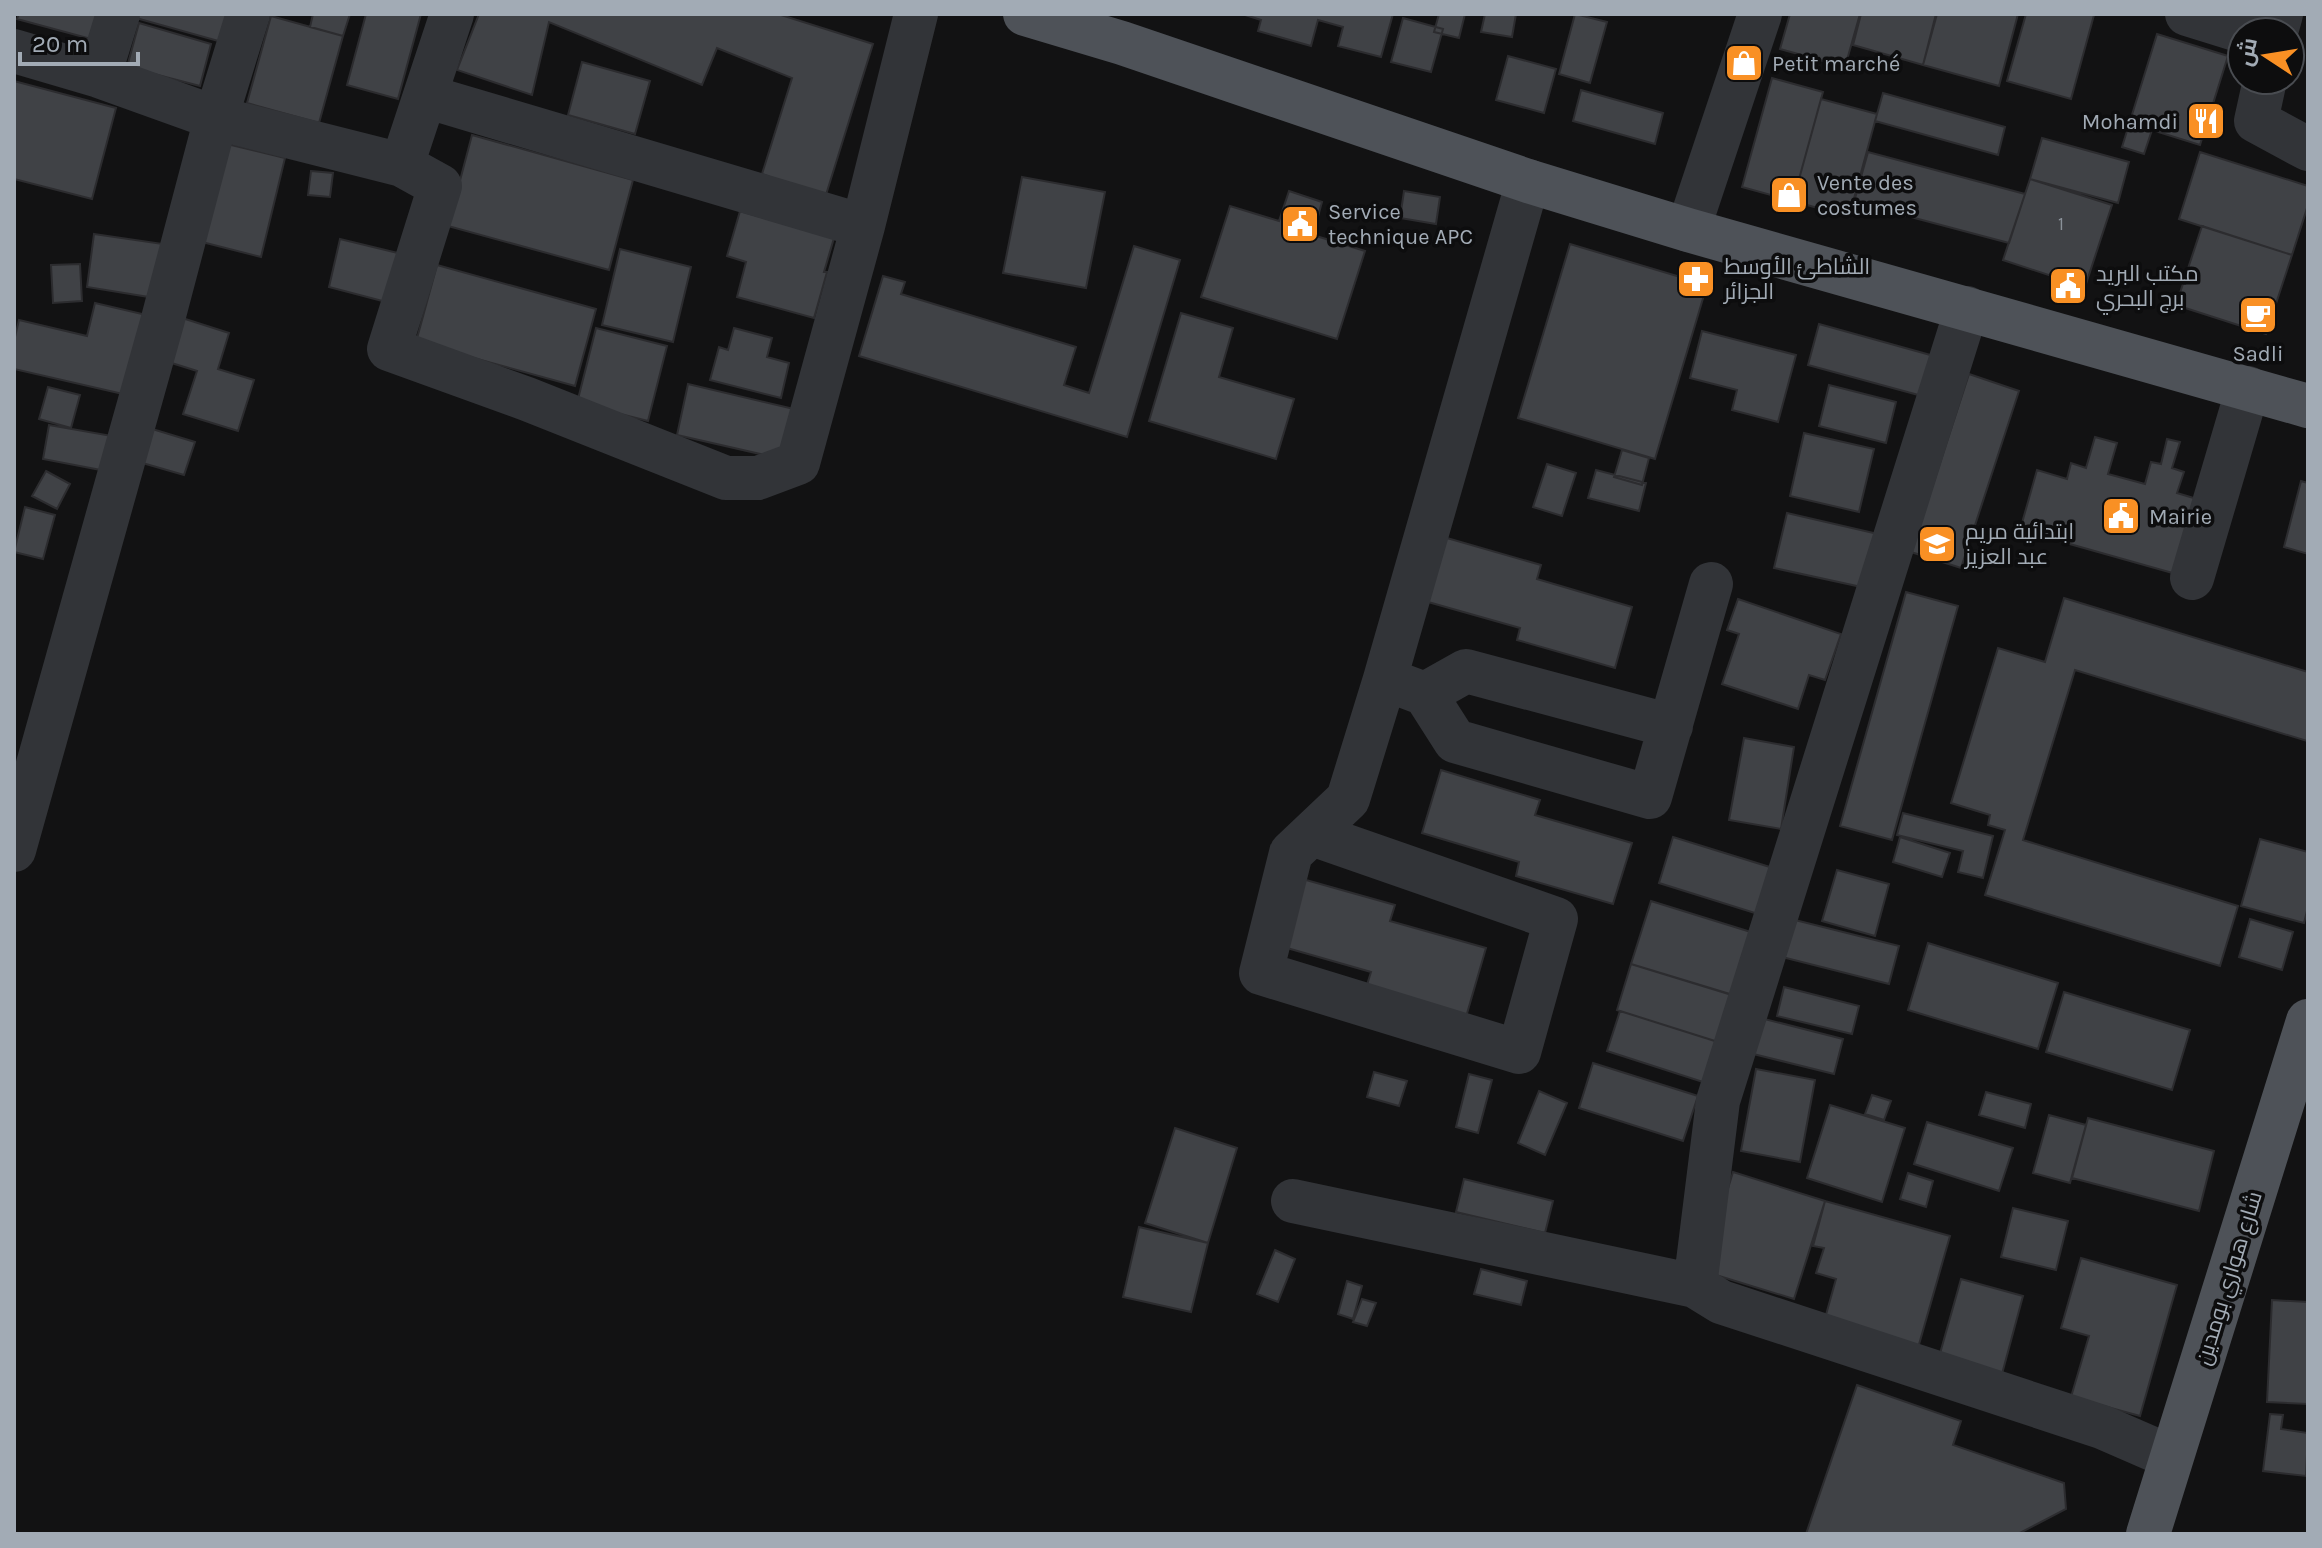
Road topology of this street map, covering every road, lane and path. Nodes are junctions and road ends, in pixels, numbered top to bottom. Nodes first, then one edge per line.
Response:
1 (118, 14) edge
2 (248, 14) edge
3 (452, 14) edge
4 (916, 14) edge
5 (1025, 14) edge
6 (1760, 14) edge
7 (2187, 14) edge
8 (2226, 26) edge
9 (14, 51) edge
10 (99, 76) junction
11 (425, 96) junction
12 (2261, 96) edge
13 (216, 118) junction
14 (2308, 149) edge
15 (402, 165) junction
16 (1528, 181) junction
17 (863, 226) junction
18 (1688, 230) junction
19 (1967, 308) junction
20 (2248, 388) junction
21 (2304, 392) edge
22 (2192, 578) dead end
23 (1711, 584) dead end
24 (1405, 686) junction
25 (1671, 726) junction
26 (1312, 834) junction
27 (14, 850) edge
28 (2308, 1021) edge
29 (1293, 1201) dead end
30 (1695, 1286) junction
31 (2171, 1457) junction
32 (2148, 1534) edge

1 - 10 street
2 - 13 street
3 - 11 street
4 - 17 street
5 - 16 main road
6 - 18 street
7 - 8 street
9 - 10 street
10 - 13 street
11 - 15 street
11 - 17 street
12 - 14 street
13 - 15 street
13 - 27 street
15 - 17 street
16 - 18 main road
16 - 24 street
18 - 19 main road
19 - 20 main road
19 - 30 street
20 - 21 main road
20 - 22 street
23 - 25 street
24 - 25 street
24 - 25 street
24 - 26 street
26 - 26 street
28 - 31 main road, شارع هواري بومدين
29 - 30 street
30 - 31 street
31 - 32 main road, شارع هواري بومدين

